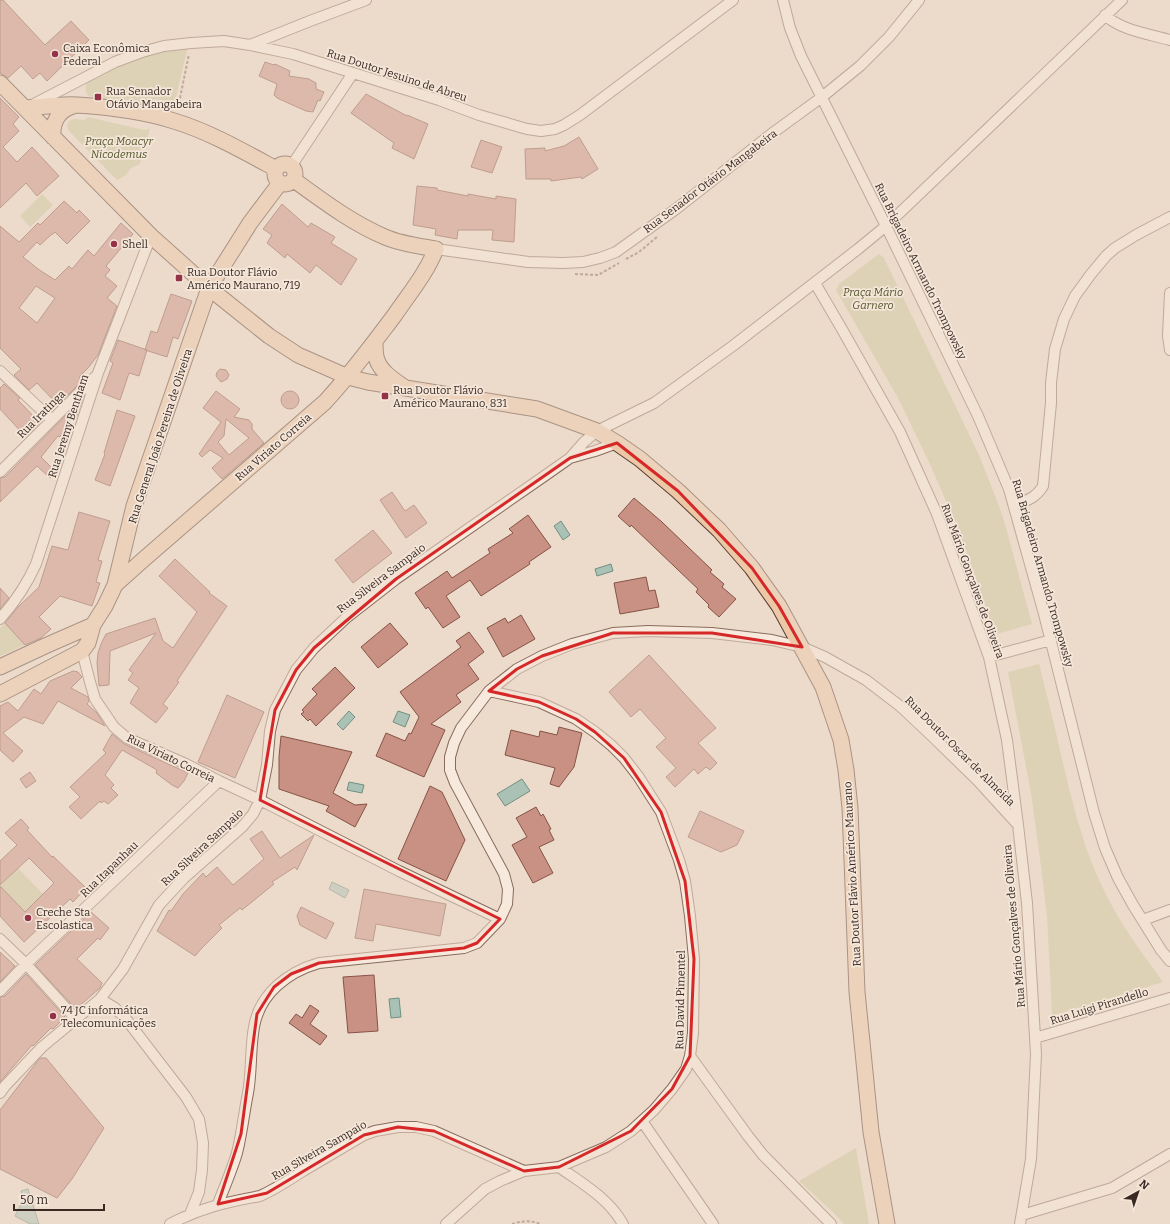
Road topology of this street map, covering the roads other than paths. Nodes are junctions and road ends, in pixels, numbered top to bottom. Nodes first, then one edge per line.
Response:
1 (366, 0) edge
2 (733, 0) edge
3 (784, 0) edge
4 (919, 0) edge
5 (1122, 0) edge
6 (1105, 15) junction
7 (1170, 40) edge
8 (250, 45) junction
9 (353, 73) junction
10 (0, 83) edge
11 (822, 97) junction
12 (76, 105) junction
13 (25, 108) junction
14 (53, 136) junction
15 (285, 174) junction
16 (1170, 216) edge
17 (886, 226) junction
18 (151, 236) junction
19 (436, 248) junction
20 (458, 252) junction
21 (430, 263) junction
22 (814, 283) junction
23 (208, 288) junction
24 (1170, 292) edge
25 (375, 341) junction
26 (1170, 350) edge
27 (0, 371) edge
28 (98, 373) junction
29 (348, 377) junction
30 (405, 388) junction
31 (52, 420) junction
32 (597, 431) junction
33 (617, 442) junction
34 (570, 458) junction
35 (0, 472) edge
36 (1014, 505) junction
37 (116, 585) junction
38 (0, 619) edge
39 (93, 625) junction
40 (1050, 640) junction
41 (802, 647) junction
42 (82, 651) junction
43 (989, 657) junction
44 (0, 667) edge
45 (489, 691) junction
46 (0, 694) edge
47 (219, 782) junction
48 (260, 800) junction
49 (1018, 825) junction
50 (1170, 910) edge
51 (500, 919) junction
52 (1142, 920) junction
53 (0, 939) edge
54 (1170, 962) edge
55 (26, 964) junction
56 (0, 991) edge
57 (1170, 998) edge
58 (100, 999) junction
59 (75, 1018) junction
60 (1035, 1038) junction
61 (690, 1056) junction
62 (0, 1093) edge
63 (642, 1122) junction
64 (1170, 1154) edge
65 (559, 1167) junction
66 (524, 1171) junction
67 (218, 1204) junction
68 (190, 1214) junction
69 (1021, 1220) edge
70 (170, 1224) edge
71 (446, 1224) edge
72 (623, 1224) edge
73 (713, 1224) edge
74 (832, 1224) edge
75 (887, 1224) edge

1 - 8 street
2 - 9 street, Rua Doutor Jesuino de Abreu
3 - 11 street, Rua Brigadeiro Armando Trompowsky
4 - 11 street, Rua Senador Otávio Mangabeira
5 - 6 street, Rua Silveira Sampaio
6 - 7 street
6 - 17 street, Rua Silveira Sampaio
8 - 9 street, Rua Doutor Jesuino de Abreu
8 - 13 street, Rua Doutor Jesuino de Abreu
9 - 15 street
10 - 13 main road, Rua Doutor Flávio Américo Maurano
11 - 17 street, Rua Brigadeiro Armando Trompowsky
11 - 20 street, Rua Senador Otávio Mangabeira
12 - 13 main road, Rua Senador Otávio Mangabeira
12 - 14 main road
12 - 15 main road, Rua Senador Otávio Mangabeira
13 - 14 main road, Rua Doutor Flávio Américo Maurano
14 - 18 main road, Rua Doutor Flávio Américo Maurano
15 - 19 main road, Rua Senador Otávio Mangabeira
15 - 23 main road, Rua General João Pereira de Oliveira
16 - 36 street
17 - 22 street, Rua Silveira Sampaio
17 - 36 street, Rua Brigadeiro Armando Trompowsky
18 - 23 main road, Rua Doutor Flávio Américo Maurano
18 - 28 street, Rua Jeremy Bentham
19 - 20 street, Rua Senador Otávio Mangabeira
19 - 21 main road, Rua Viriato Correia
20 - 21 street, Rua Senador Otávio Mangabeira
21 - 25 main road, Rua Viriato Correia
22 - 32 street, Rua Silveira Sampaio
22 - 43 street, Rua Mário Gonçalves de Oliveira
23 - 29 main road, Rua Doutor Flávio Américo Maurano
23 - 37 main road, Rua General João Pereira de Oliveira
24 - 26 street
25 - 29 main road, Rua Viriato Correia
25 - 30 main road, Rua Doutor Flávio Américo Maurano
27 - 31 street
28 - 31 street, Rua Iratinga
28 - 38 street, Rua Jeremy Bentham
29 - 30 main road, Rua Doutor Flávio Américo Maurano
29 - 37 main road, Rua Viriato Correia
30 - 32 main road, Rua Doutor Flávio Américo Maurano
31 - 35 street, Rua Iratinga
32 - 33 main road, Rua Doutor Flávio Américo Maurano
32 - 34 street, Rua Silveira Sampaio
33 - 34 street, Rua Silveira Sampaio
33 - 41 main road, Rua Doutor Flávio Américo Maurano
34 - 48 street, Rua Silveira Sampaio
36 - 40 street, Rua Brigadeiro Armando Trompowsky
37 - 39 main road, Rua Viriato Correia
39 - 42 main road, Rua Viriato Correia
39 - 44 main road
40 - 43 street
40 - 52 street, Rua Brigadeiro Armando Trompowsky
41 - 45 street, Rua Doutor Oscar de Almeida
41 - 49 street, Rua Doutor Oscar de Almeida
41 - 75 main road, Rua Doutor Flávio Américo Maurano
42 - 46 main road
42 - 47 street, Rua Viriato Correia
43 - 49 street, Rua Mário Gonçalves de Oliveira
45 - 51 street, Rua Doutor Oscar de Almeida
45 - 61 street, Rua David Pimentel
47 - 48 street, Rua Viriato Correia
47 - 55 street, Rua Itapanhau
48 - 51 street, Rua Viriato Correia
48 - 58 street, Rua Silveira Sampaio
49 - 60 street, Rua Mário Gonçalves de Oliveira
50 - 52 street
51 - 67 street, Rua Doutor Oscar de Almeida
52 - 54 street, Rua Brigadeiro Armando Trompowsky
53 - 55 street
55 - 56 street, Rua Itapanhau
55 - 59 street
57 - 60 street, Rua Luigi Pirandello
58 - 59 street, Rua Silveira Sampaio
58 - 68 street
59 - 62 street, Rua Silveira Sampaio
60 - 69 street, Rua Mário Gonçalves de Oliveira
61 - 63 street, Rua David Pimentel
61 - 74 street
63 - 65 street, Rua David Pimentel
63 - 73 street
64 - 69 street
65 - 66 street, Rua David Pimentel
65 - 72 street
66 - 67 street, Rua Silveira Sampaio
66 - 71 street, Rua David Pimentel
67 - 68 street, Rua Silveira Sampaio
68 - 70 street, Rua Silveira Sampaio

